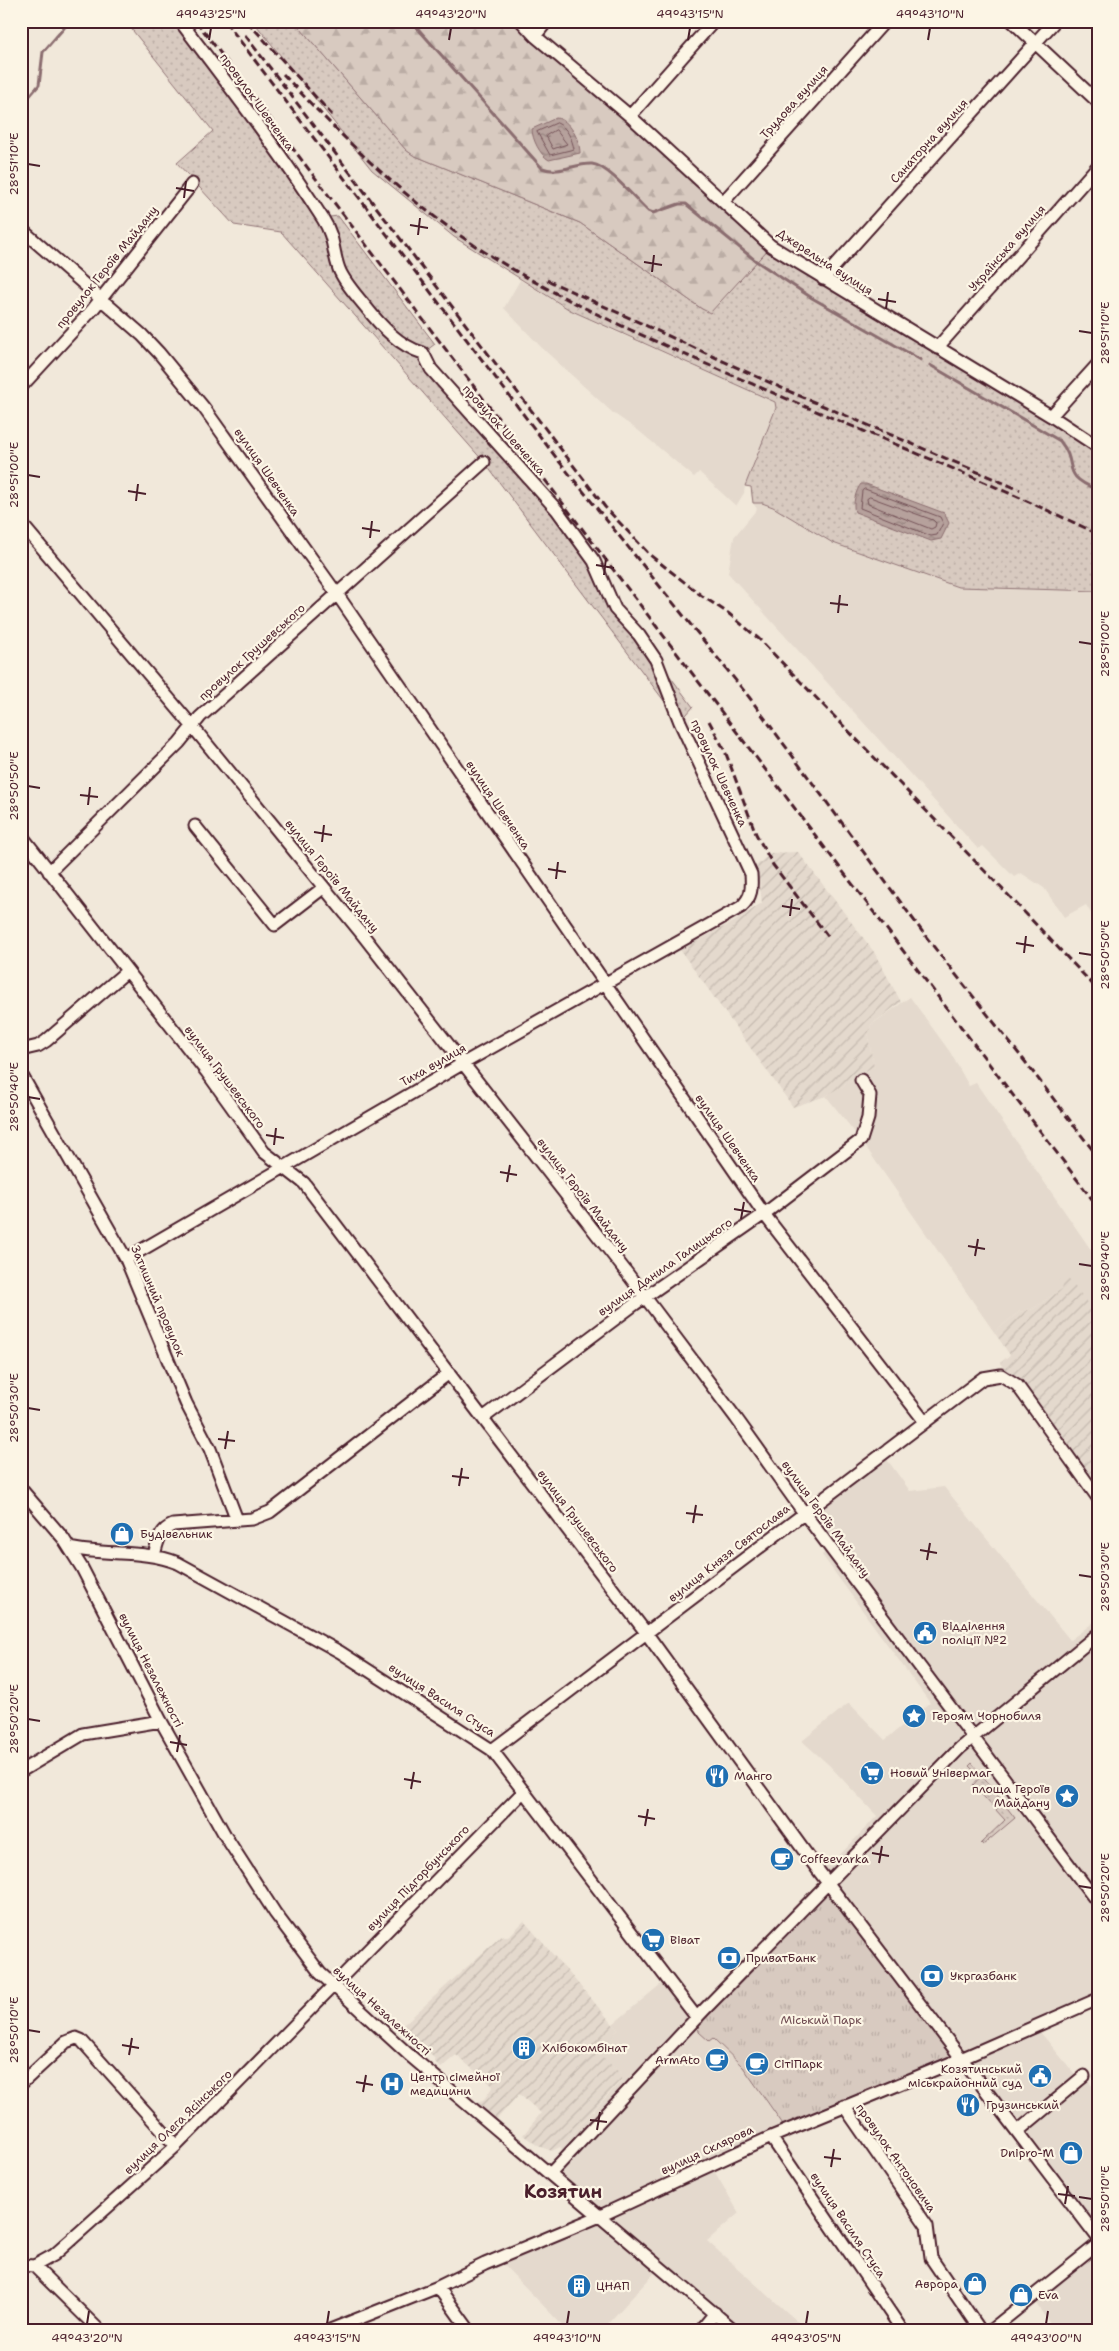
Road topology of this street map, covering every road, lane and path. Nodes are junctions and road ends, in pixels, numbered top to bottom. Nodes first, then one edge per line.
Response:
1 (180, 21) edge
2 (521, 21) edge
3 (547, 21) edge
4 (714, 21) edge
5 (885, 21) edge
6 (1012, 21) edge
7 (1055, 21) edge
8 (535, 36) junction
9 (1036, 44) junction
10 (1098, 102) edge
11 (630, 116) junction
12 (1098, 166) edge
13 (192, 184) dead end
14 (724, 201) junction
15 (21, 229) edge
16 (823, 279) junction
17 (101, 297) junction
18 (937, 348) junction
19 (1098, 364) edge
20 (21, 387) edge
21 (1051, 416) junction
22 (1098, 447) edge
23 (484, 462) dead end
24 (21, 523) edge
25 (337, 594) junction
26 (193, 727) junction
27 (194, 826) dead end
28 (21, 836) edge
29 (48, 872) junction
30 (323, 888) junction
31 (751, 894) joint
32 (127, 971) junction
33 (604, 984) junction
34 (21, 1042) edge
35 (27, 1049) edge
36 (462, 1064) junction
37 (21, 1074) edge
38 (861, 1080) dead end
39 (284, 1166) junction
40 (764, 1214) junction
41 (126, 1258) junction
42 (646, 1297) junction
43 (449, 1373) junction
44 (483, 1418) junction
45 (924, 1422) junction
46 (21, 1489) edge
47 (1098, 1498) edge
48 (804, 1513) junction
49 (237, 1520) junction
50 (70, 1548) junction
51 (154, 1556) junction
52 (647, 1634) junction
53 (1098, 1634) edge
54 (161, 1721) junction
55 (972, 1736) junction
56 (492, 1750) junction
57 (21, 1771) edge
58 (524, 1790) junction
59 (829, 1883) junction
60 (1098, 1903) edge
61 (332, 1986) junction
62 (1098, 2000) edge
63 (697, 2018) junction
64 (963, 2058) junction
65 (1084, 2076) dead end
66 (21, 2084) edge
67 (844, 2106) junction
68 (1018, 2132) junction
69 (771, 2137) junction
70 (176, 2146) junction
71 (550, 2174) junction
72 (600, 2216) junction
73 (1098, 2238) edge
74 (1098, 2244) edge
75 (21, 2265) edge
76 (34, 2266) junction
77 (438, 2287) junction
78 (715, 2313) junction
79 (99, 2330) edge
80 (330, 2330) edge
81 (469, 2330) edge
82 (701, 2330) edge
83 (734, 2330) edge
84 (902, 2330) edge
85 (980, 2330) edge
86 (991, 2330) edge

1 - 31 street, провулок Шевченка
2 - 8 street, Джерельна вулиця
3 - 8 street
4 - 11 street
5 - 14 street, Трудова вулиця
6 - 9 street
7 - 9 street, Санаторна вулиця
8 - 11 street, Джерельна вулиця
9 - 10 street
9 - 16 street, Санаторна вулиця
11 - 14 street, Джерельна вулиця
12 - 18 street, Українська вулиця
13 - 17 street, провулок Героїв Майдану
14 - 16 street, Джерельна вулиця
15 - 17 street, вулиця Шевченка
16 - 18 street, Джерельна вулиця
17 - 20 street, провулок Героїв Майдану
17 - 25 street, вулиця Шевченка
18 - 21 street, Джерельна вулиця
19 - 21 street
21 - 22 street, Джерельна вулиця
23 - 25 street, провулок Грушевського
24 - 26 street, вулиця Героїв Майдану
25 - 26 street, провулок Грушевського
25 - 33 street, вулиця Шевченка
26 - 29 street, провулок Грушевського
26 - 30 street, вулиця Героїв Майдану
27 - 30 street
28 - 29 street, вулиця Грушевського
29 - 32 street, вулиця Грушевського
30 - 36 street, вулиця Героїв Майдану
31 - 33 street, Тиха вулиця
32 - 35 street
32 - 39 street, вулиця Грушевського
33 - 36 street, Тиха вулиця
33 - 40 street, вулиця Шевченка
34 - 35 street
36 - 39 street, Тиха вулиця
36 - 42 street, вулиця Героїв Майдану
37 - 41 street, Затишний провулок
38 - 40 street, вулиця Данила Галицького
39 - 41 street, Тиха вулиця
39 - 43 street, вулиця Грушевського
40 - 42 street, вулиця Данила Галицького
40 - 45 street, вулиця Шевченка
41 - 49 street, Затишний провулок
42 - 44 street, вулиця Данила Галицького
42 - 48 street, вулиця Героїв Майдану
43 - 44 street, вулиця Грушевського
43 - 49 street
44 - 52 street, вулиця Грушевського
45 - 47 street, вулиця Князя Святослава
45 - 48 street, вулиця Князя Святослава
46 - 50 street, вулиця Незалежності
48 - 52 street, вулиця Князя Святослава
48 - 55 street, вулиця Героїв Майдану
49 - 51 street
50 - 51 street, вулиця Василя Стуса
50 - 54 street, вулиця Незалежності
51 - 56 street, вулиця Василя Стуса
52 - 56 street, вулиця Князя Святослава
52 - 59 street, вулиця Грушевського
53 - 55 street
54 - 57 street
54 - 61 street, вулиця Незалежності
55 - 59 street
55 - 60 street, вулиця Героїв Майдану
56 - 58 street, вулиця Василя Стуса
58 - 61 street, вулиця Підгорбунського
58 - 63 street, вулиця Василя Стуса
59 - 63 street
59 - 64 street, вулиця Грушевського
61 - 70 street, вулиця Олега Ясінського
61 - 71 street, вулиця Незалежності
62 - 64 street, вулиця Склярова
63 - 71 street
64 - 67 street, вулиця Склярова
64 - 68 street, вулиця Грушевського
65 - 68 street
66 - 70 street
67 - 69 street, вулиця Склярова
67 - 85 street, провулок Антоновича
68 - 73 street, вулиця Грушевського
69 - 72 street, вулиця Склярова
69 - 84 street, вулиця Василя Стуса
70 - 76 street, вулиця Олега Ясінського
71 - 72 street, вулиця Незалежності
72 - 77 street, вулиця Склярова
72 - 78 street, вулиця Незалежності
74 - 86 street
75 - 76 street
76 - 79 street
77 - 80 street, вулиця Склярова
77 - 81 street
78 - 82 street
78 - 83 street, вулиця Незалежності

